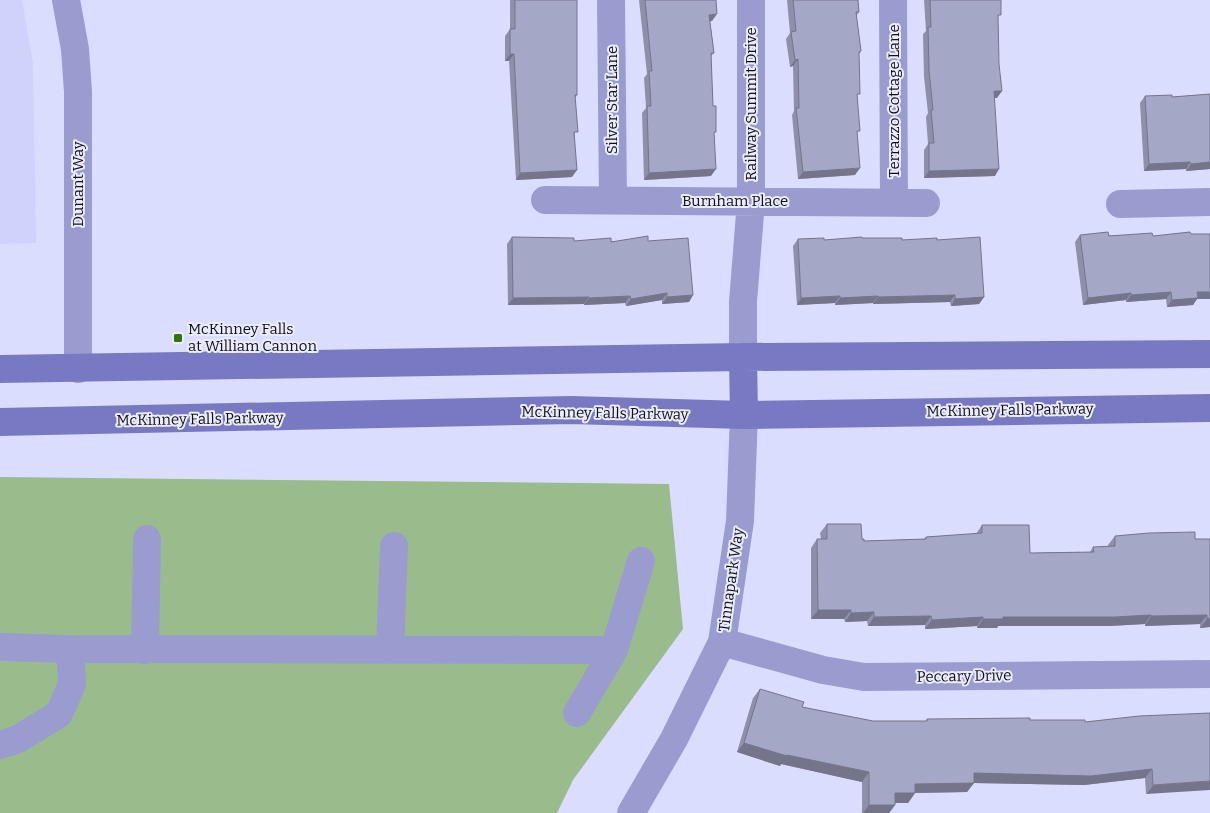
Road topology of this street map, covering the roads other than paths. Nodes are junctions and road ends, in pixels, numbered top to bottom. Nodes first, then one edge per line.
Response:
1 (66, 0) edge
2 (611, 0) edge
3 (751, 0) edge
4 (893, 0) edge
5 (545, 200) dead end
6 (613, 200) junction
7 (751, 201) junction
8 (894, 202) junction
9 (1210, 202) edge
10 (926, 203) dead end
11 (1120, 204) dead end
12 (1210, 354) edge
13 (743, 357) junction
14 (0, 369) edge
15 (78, 369) junction
16 (1210, 408) edge
17 (744, 415) junction
18 (0, 422) edge
19 (147, 539) dead end
20 (394, 546) dead end
21 (641, 561) dead end
22 (722, 642) junction
23 (0, 647) edge
24 (70, 649) junction
25 (145, 650) junction
26 (390, 650) junction
27 (614, 650) junction
28 (1210, 674) edge
29 (577, 713) dead end
30 (0, 746) edge
31 (631, 813) edge

1 - 15 street, Dunant Way
2 - 6 street, Silver Star Lane
3 - 7 street, Railway Summit Drive
4 - 8 street, Terrazzo Cottage Lane
5 - 6 street, Burnham Place
6 - 7 street, Burnham Place
7 - 8 street, Burnham Place
7 - 13 street, Railway Summit Drive
8 - 10 street, Burnham Place
9 - 11 street
12 - 13 main road
13 - 15 main road
13 - 17 main road
14 - 15 main road
16 - 17 main road, McKinney Falls Parkway
17 - 18 main road, McKinney Falls Parkway
17 - 22 street, Tinnapark Way
19 - 25 street
20 - 26 street
21 - 27 street
22 - 28 street, Peccary Drive
22 - 31 street, Tinnapark Way
23 - 24 street
24 - 25 street
24 - 30 street
25 - 26 street
26 - 27 street
27 - 29 street

